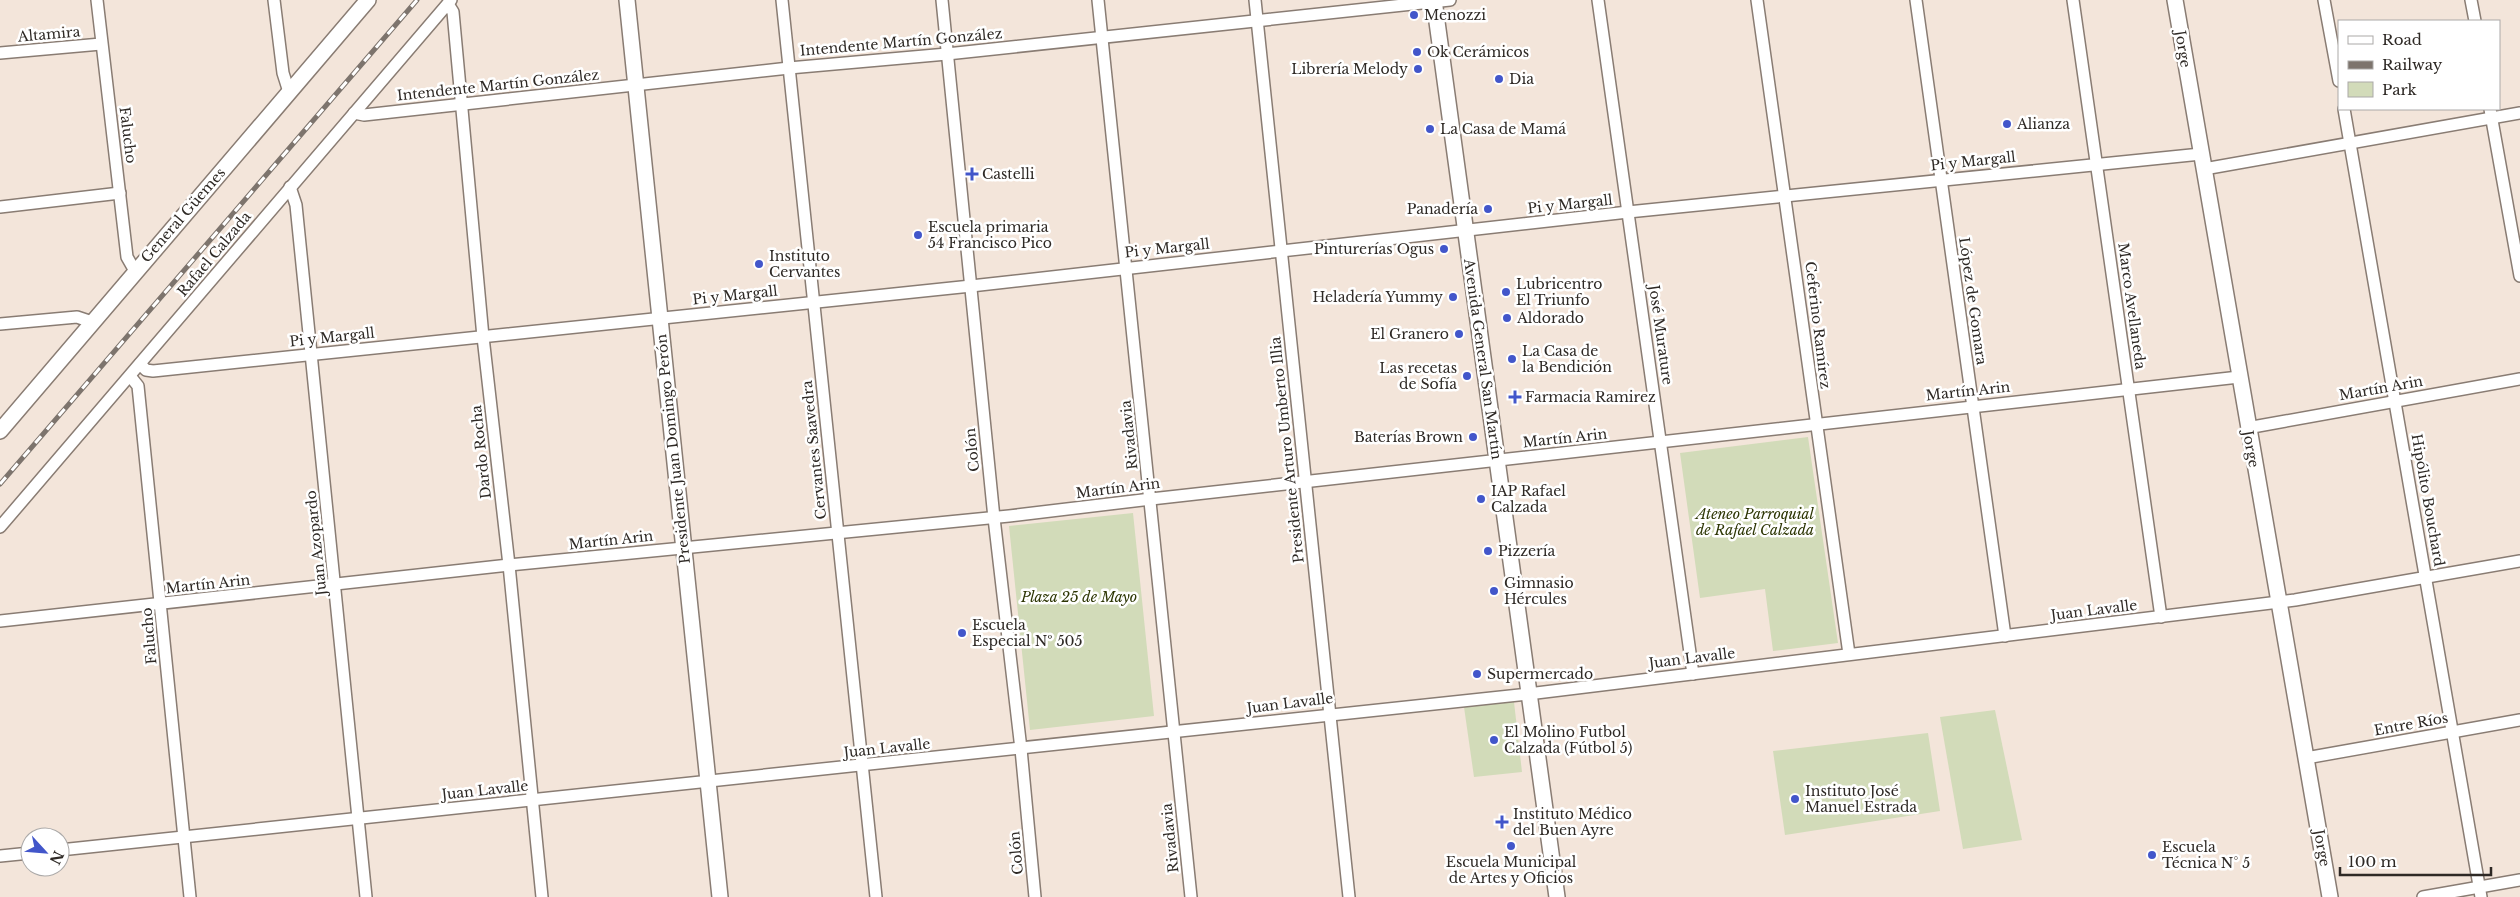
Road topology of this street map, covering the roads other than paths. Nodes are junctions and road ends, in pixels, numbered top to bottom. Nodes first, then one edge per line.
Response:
1 (97, 0) edge
2 (274, 0) edge
3 (368, 0) edge
4 (627, 0) edge
5 (782, 0) edge
6 (942, 0) edge
7 (1098, 0) edge
8 (1255, 0) edge
9 (1450, 0) edge
10 (1598, 0) edge
11 (1757, 0) edge
12 (1916, 0) edge
13 (2073, 0) edge
14 (2175, 0) edge
15 (2324, 0) edge
16 (2471, 0) edge
17 (1434, 1) edge
18 (450, 2) edge
19 (1256, 19) junction
20 (2475, 20) edge
21 (1102, 37) junction
22 (101, 44) junction
23 (0, 53) edge
24 (947, 54) junction
25 (789, 68) junction
26 (2338, 76) edge
27 (635, 85) junction
28 (289, 92) junction
29 (461, 104) junction
30 (2344, 110) edge
31 (354, 113) junction
32 (2491, 113) edge
33 (2520, 113) edge
34 (2350, 143) junction
35 (2202, 161) junction
36 (2096, 164) junction
37 (1940, 179) junction
38 (290, 187) junction
39 (120, 193) junction
40 (1786, 196) junction
41 (0, 207) edge
42 (1628, 212) junction
43 (1466, 230) junction
44 (1283, 250) junction
45 (1126, 267) junction
46 (135, 271) junction
47 (2520, 276) edge
48 (971, 286) junction
49 (814, 302) junction
50 (659, 318) junction
51 (92, 322) junction
52 (0, 324) edge
53 (483, 337) junction
54 (311, 354) junction
55 (140, 364) junction
56 (130, 376) junction
57 (2239, 377) junction
58 (2520, 378) edge
59 (2129, 388) junction
60 (2395, 400) junction
61 (1973, 406) junction
62 (1816, 423) junction
63 (2247, 428) junction
64 (0, 431) edge
65 (1661, 443) junction
66 (1497, 460) junction
67 (1305, 482) junction
68 (1151, 499) junction
69 (994, 518) junction
70 (0, 528) edge
71 (838, 534) junction
72 (684, 548) junction
73 (2520, 562) edge
74 (509, 566) junction
75 (2427, 577) junction
76 (336, 586) junction
77 (2278, 602) junction
78 (162, 603) junction
79 (2160, 617) junction
80 (0, 621) edge
81 (2005, 636) junction
82 (1849, 654) junction
83 (1693, 674) junction
84 (1528, 694) junction
85 (1329, 713) junction
86 (2520, 720) edge
87 (1175, 731) junction
88 (2452, 732) junction
89 (1021, 749) junction
90 (2306, 758) junction
91 (863, 766) junction
92 (708, 782) junction
93 (532, 800) junction
94 (357, 818) junction
95 (183, 837) junction
96 (70, 849) edge
97 (20, 854) edge
98 (0, 856) edge
99 (2520, 880) edge
100 (2481, 892) edge
101 (190, 897) edge
102 (366, 897) edge
103 (542, 897) edge
104 (720, 897) edge
105 (876, 897) edge
106 (1035, 897) edge
107 (1191, 897) edge
108 (1349, 897) edge
109 (1557, 897) edge
110 (2330, 897) edge
111 (2423, 897) edge

1 - 22 street, Falucho
2 - 28 street
3 - 28 street, General Güemes
4 - 27 street, Presidente Juan Domingo Perón
5 - 25 street, Cervantes Saavedra
6 - 24 street, Colón
7 - 21 street, Rivadavia
8 - 19 street, Presidente Arturo Umberto Illia
9 - 17 street, Intendente Martín González
10 - 42 street, José Murature
11 - 40 street, Ceferino Ramírez
12 - 37 street, López de Gomara
13 - 36 street, Marco Avellaneda
14 - 35 street, Jorge
15 - 26 street
16 - 20 street
17 - 19 street, Intendente Martín González
17 - 43 street, Avenida General San Martín
18 - 29 street, Dardo Rocha
18 - 31 street, Rafael Calzada
19 - 21 street, Intendente Martín González
19 - 44 street, Presidente Arturo Umberto Illia
21 - 24 street, Intendente Martín González
21 - 45 street, Rivadavia
22 - 23 street, Altamira
22 - 39 street, Falucho
24 - 25 street, Intendente Martín González
24 - 48 street, Colón
25 - 27 street, Intendente Martín González
25 - 49 street, Cervantes Saavedra
27 - 29 street, Intendente Martín González
27 - 50 street, Presidente Juan Domingo Perón
28 - 46 street, General Güemes
29 - 31 street, Intendente Martín González
29 - 53 street, Dardo Rocha
30 - 34 street, Hipólito Bouchard
31 - 38 street, Rafael Calzada
32 - 33 street, Pi y Margall
32 - 34 street, Pi y Margall
32 - 47 street
34 - 35 street, Pi y Margall
34 - 60 street, Hipólito Bouchard
35 - 36 street, Pi y Margall
35 - 57 street, Jorge
36 - 37 street, Pi y Margall
36 - 59 street, Marco Avellaneda
37 - 40 street, Pi y Margall
37 - 61 street, López de Gomara
38 - 54 street, Juan Azopardo
38 - 55 street, Rafael Calzada
39 - 41 street
39 - 46 street, Falucho
40 - 42 street, Pi y Margall
40 - 62 street, Ceferino Ramírez
42 - 43 street, Pi y Margall
42 - 65 street, José Murature
43 - 44 street, Pi y Margall
43 - 66 street, Avenida General San Martín
44 - 45 street, Pi y Margall
44 - 67 street, Presidente Arturo Umberto Illia
45 - 48 street, Pi y Margall
45 - 68 street, Rivadavia
46 - 51 street, General Güemes
48 - 49 street, Pi y Margall
48 - 69 street, Colón
49 - 50 street, Pi y Margall
49 - 71 street, Cervantes Saavedra
50 - 53 street, Pi y Margall
50 - 72 street, Presidente Juan Domingo Perón
51 - 52 street
51 - 64 street, General Güemes
53 - 54 street, Pi y Margall
53 - 74 street, Dardo Rocha
54 - 55 street, Pi y Margall
54 - 76 street, Juan Azopardo
55 - 56 street, Rafael Calzada
56 - 70 street, Rafael Calzada
56 - 78 street, Falucho
57 - 59 street, Martín Arin
57 - 63 street, Jorge
58 - 60 street, Martín Arin
59 - 61 street, Martín Arin
59 - 79 street, Marco Avellaneda
60 - 63 street, Martín Arin
60 - 75 street, Hipólito Bouchard
61 - 62 street, Martín Arin
61 - 81 street, López de Gomara
62 - 65 street, Martín Arin
62 - 82 street, Ceferino Ramírez
63 - 77 street, Jorge
65 - 66 street, Martín Arin
65 - 83 street, José Murature
66 - 67 street, Martín Arin
66 - 84 street, Avenida General San Martín
67 - 68 street, Martín Arin
67 - 85 street, Presidente Arturo Umberto Illia
68 - 69 street, Martín Arin
68 - 87 street, Rivadavia
69 - 71 street, Martín Arin
69 - 89 street, Colón
71 - 72 street, Martín Arin
71 - 91 street, Cervantes Saavedra
72 - 74 street, Martín Arin
72 - 92 street, Presidente Juan Domingo Perón
73 - 75 street, Juan Lavalle
74 - 76 street, Martín Arin
74 - 93 street, Dardo Rocha
75 - 77 street, Juan Lavalle
75 - 88 street, Hipólito Bouchard
76 - 78 street, Martín Arin
76 - 94 street, Juan Azopardo
77 - 79 street, Juan Lavalle
77 - 90 street, Jorge
78 - 80 street, Martín Arin
78 - 95 street, Falucho
79 - 81 street, Juan Lavalle
81 - 82 street, Juan Lavalle
82 - 83 street, Juan Lavalle
83 - 84 street, Juan Lavalle
84 - 85 street, Juan Lavalle
84 - 109 street, Avenida General San Martín
85 - 87 street, Juan Lavalle
85 - 108 street, Presidente Arturo Umberto Illia
86 - 88 street, Entre Ríos
87 - 89 street, Juan Lavalle
87 - 107 street, Rivadavia
88 - 90 street, Entre Ríos
88 - 100 street, Hipólito Bouchard
89 - 91 street, Juan Lavalle
89 - 106 street, Colón
90 - 110 street, Jorge
91 - 92 street, Juan Lavalle
91 - 105 street, Cervantes Saavedra
92 - 93 street, Juan Lavalle
92 - 104 street, Presidente Juan Domingo Perón
93 - 94 street, Juan Lavalle
93 - 103 street, Dardo Rocha
94 - 95 street, Juan Lavalle
94 - 102 street, Juan Azopardo
95 - 96 street, Juan Lavalle
95 - 101 street, Falucho
97 - 98 street
99 - 100 street
100 - 111 street

